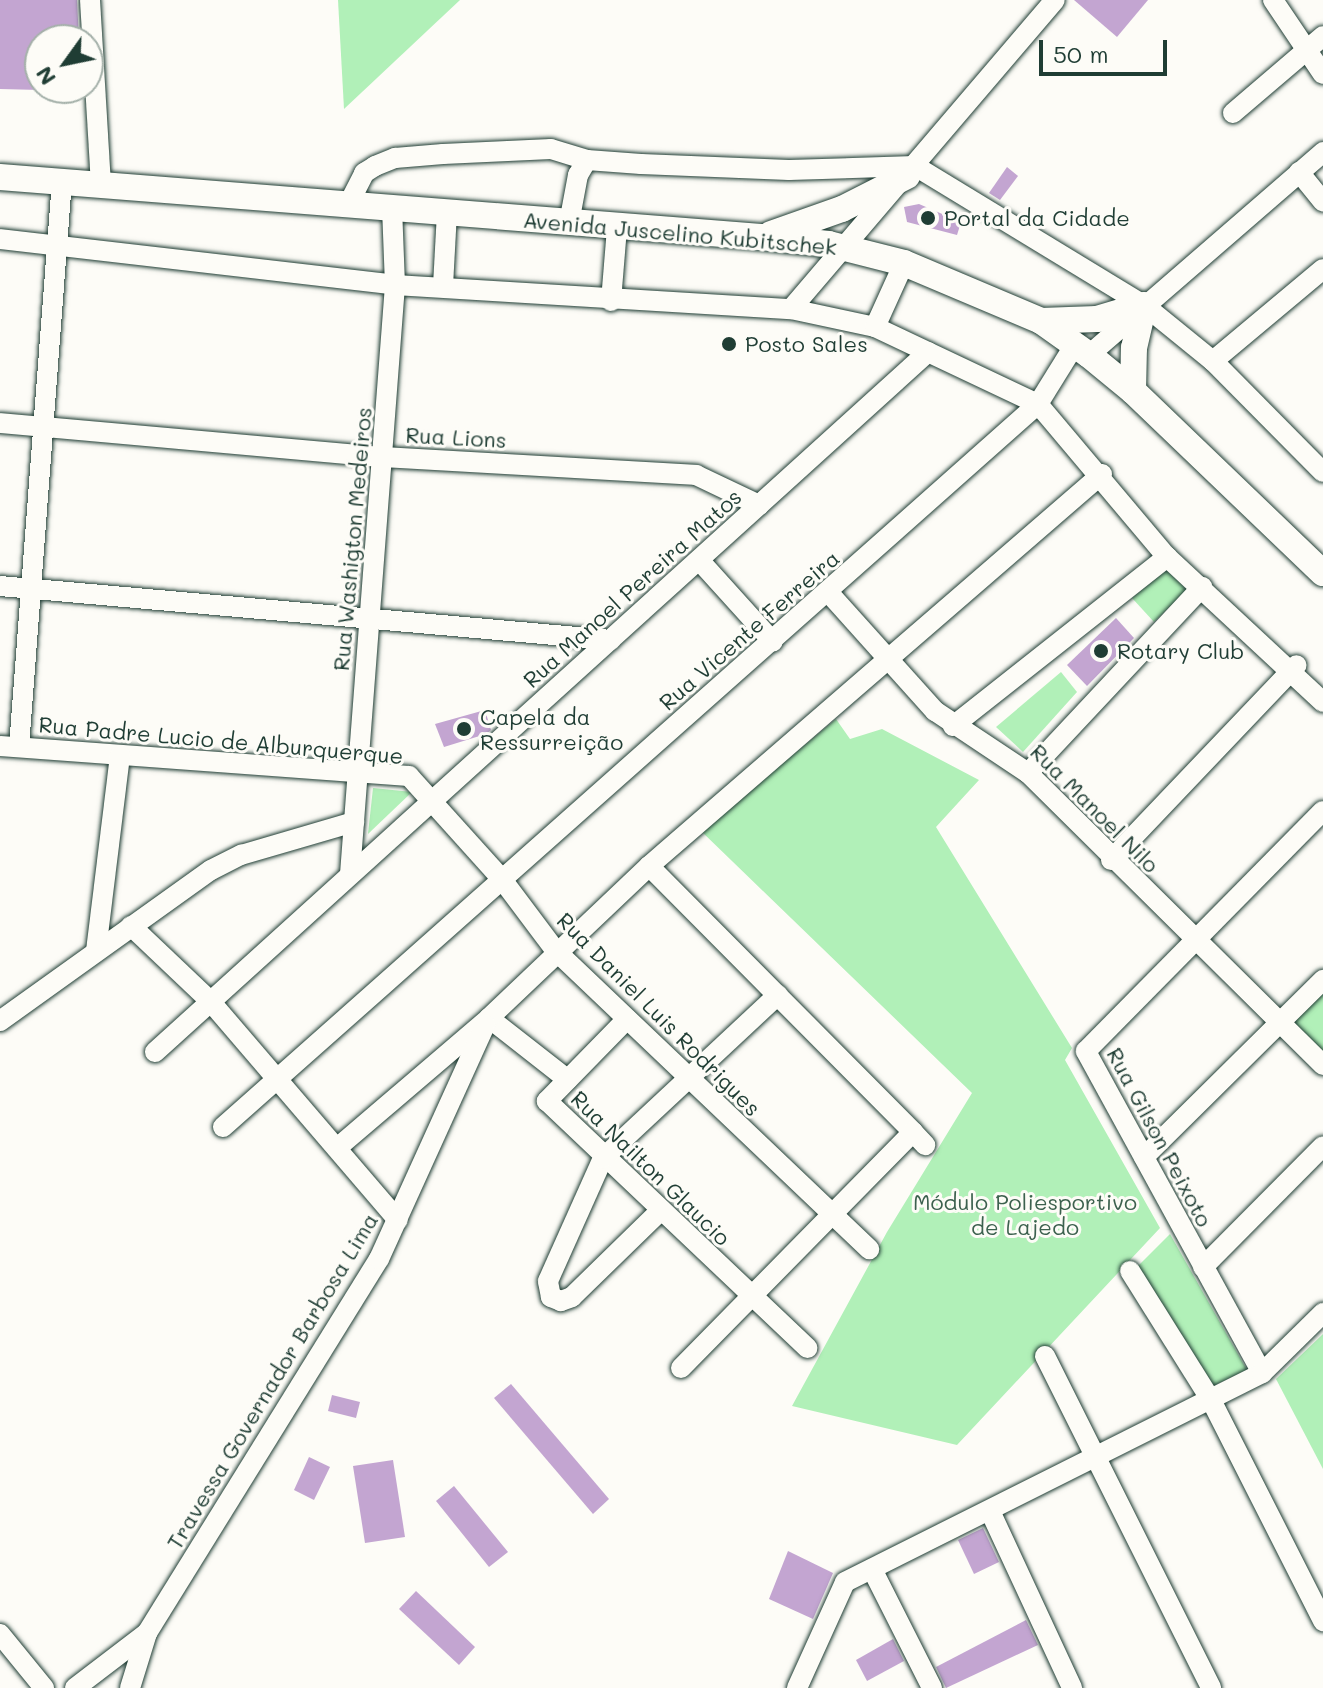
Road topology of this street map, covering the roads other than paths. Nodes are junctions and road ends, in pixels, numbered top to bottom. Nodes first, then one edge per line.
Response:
1 (90, 0) edge
2 (1055, 0) edge
3 (1273, 0) edge
4 (1323, 36) edge
5 (1306, 49) junction
6 (1323, 74) edge
7 (1233, 113) dead end
8 (1323, 152) edge
9 (587, 160) junction
10 (911, 171) junction
11 (1299, 172) junction
12 (0, 177) edge
13 (62, 181) junction
14 (101, 186) junction
15 (342, 202) junction
16 (1323, 202) edge
17 (392, 207) junction
18 (447, 212) junction
19 (569, 223) junction
20 (617, 228) junction
21 (761, 237) junction
22 (0, 239) edge
23 (58, 244) junction
24 (848, 249) junction
25 (904, 263) junction
26 (1323, 269) edge
27 (395, 285) junction
28 (443, 286) junction
29 (611, 301) junction
30 (1144, 305) junction
31 (791, 309) junction
32 (1041, 321) junction
33 (875, 327) junction
34 (1081, 350) junction
35 (928, 352) junction
36 (1213, 361) junction
37 (1133, 391) junction
38 (1038, 404) junction
39 (0, 423) edge
40 (43, 428) junction
41 (384, 457) junction
42 (1323, 472) edge
43 (1102, 474) junction
44 (759, 505) junction
45 (1167, 557) junction
46 (699, 560) junction
47 (1323, 573) edge
48 (0, 586) edge
49 (1202, 587) junction
50 (31, 589) junction
51 (829, 593) junction
52 (370, 615) junction
53 (611, 640) junction
54 (773, 642) junction
55 (886, 660) junction
56 (1294, 668) junction
57 (1323, 702) edge
58 (953, 726) junction
59 (10, 746) edge
60 (120, 755) junction
61 (355, 773) junction
62 (1028, 773) junction
63 (430, 799) junction
64 (1323, 811) edge
65 (354, 822) junction
66 (1111, 860) junction
67 (649, 866) junction
68 (350, 874) junction
69 (501, 878) junction
70 (131, 926) junction
71 (1199, 942) junction
72 (555, 950) junction
73 (96, 951) junction
74 (1323, 980) edge
75 (778, 995) junction
76 (211, 1002) junction
77 (489, 1018) junction
78 (627, 1019) junction
79 (0, 1021) edge
80 (1280, 1023) junction
81 (155, 1052) dead end
82 (1323, 1065) edge
83 (278, 1079) junction
84 (568, 1080) junction
85 (689, 1080) junction
86 (223, 1127) dead end
87 (1323, 1146) edge
88 (337, 1148) junction
89 (1144, 1157) junction
90 (603, 1158) junction
91 (659, 1212) junction
92 (833, 1216) junction
93 (398, 1220) junction
94 (869, 1249) dead end
95 (1203, 1267) junction
96 (1130, 1271) dead end
97 (751, 1296) junction
98 (1323, 1313) edge
99 (807, 1348) dead end
100 (1045, 1356) dead end
101 (681, 1368) dead end
102 (1262, 1373) junction
103 (1211, 1400) junction
104 (1096, 1457) junction
105 (990, 1511) junction
106 (872, 1569) junction
107 (1323, 1621) edge
108 (147, 1633) junction
109 (0, 1634) edge
110 (802, 1684) edge
111 (44, 1688) edge
112 (75, 1688) edge
113 (130, 1688) edge
114 (932, 1688) edge
115 (1072, 1688) edge
116 (1211, 1688) edge

1 - 14 street
2 - 10 street
3 - 5 street
4 - 5 street
5 - 6 street
5 - 7 street
8 - 11 street, Rua Vicente Ferreira
9 - 10 street
9 - 15 street
9 - 19 street
10 - 21 main road
10 - 24 street
10 - 30 street
11 - 16 street
11 - 30 street, Rua Vicente Ferreira
12 - 13 main road, Avenida Juscelino Kubitschek
13 - 14 main road, Avenida Juscelino Kubitschek
13 - 23 street
14 - 15 main road, Avenida Juscelino Kubitschek
15 - 17 main road, Avenida Juscelino Kubitschek
17 - 18 main road, Avenida Juscelino Kubitschek
17 - 27 street, Rua Washigton Medeiros
18 - 19 main road, Avenida Juscelino Kubitschek
18 - 28 street
19 - 20 main road, Avenida Juscelino Kubitschek
20 - 21 main road, Avenida Juscelino Kubitschek
20 - 29 street
21 - 24 main road, Avenida Juscelino Kubitschek
22 - 23 street
23 - 27 street
23 - 40 street
24 - 25 main road, Avenida Juscelino Kubitschek
24 - 31 street
25 - 32 main road, Avenida Juscelino Kubitschek
25 - 33 street
26 - 36 street
27 - 28 street
27 - 41 street, Rua Washigton Medeiros
28 - 29 street
29 - 31 street
30 - 32 main road
30 - 34 street, Rua Vicente Ferreira
30 - 36 street
30 - 37 main road
31 - 33 street
32 - 34 main road, Avenida Juscelino Kubitschek
33 - 35 street
34 - 37 main road, Avenida Juscelino Kubitschek
34 - 38 street, Rua Vicente Ferreira
35 - 38 street
35 - 44 street, Rua Manoel Pereira Matos
36 - 42 street
37 - 47 main road, Avenida Juscelino Kubitschek
38 - 43 street
38 - 51 street, Rua Vicente Ferreira
39 - 40 street, Rua Lions
40 - 41 street, Rua Lions
40 - 50 street
41 - 44 street, Rua Lions
41 - 52 street, Rua Washigton Medeiros
43 - 45 street
43 - 55 street
44 - 46 street, Rua Manoel Pereira Matos
45 - 49 street
45 - 58 street
46 - 53 street, Rua Manoel Pereira Matos
46 - 54 street
48 - 50 street
49 - 56 street
49 - 62 street
50 - 52 street
50 - 59 street
51 - 54 street, Rua Vicente Ferreira
51 - 55 street, Rua Manoel Nilo
52 - 53 street
52 - 61 street, Rua Washigton Medeiros
53 - 63 street, Rua Manoel Pereira Matos
54 - 69 street, Rua Vicente Ferreira
55 - 58 street, Rua Manoel Nilo
55 - 67 street
56 - 57 street
56 - 66 street
58 - 62 street, Rua Manoel Nilo
59 - 60 street, Rua Padre Lucio de Alburquerque
60 - 61 street, Rua Padre Lucio de Alburquerque
60 - 73 street
61 - 63 street, Rua Padre Lucio de Alburquerque
61 - 65 street, Rua Washigton Medeiros
62 - 66 street, Rua Manoel Nilo
63 - 68 street, Rua Manoel Pereira Matos
63 - 69 street, Rua Daniel Luis Rodrigues
64 - 71 street, Rua Gilson Peixoto
65 - 68 street, Rua Washigton Medeiros
65 - 70 street
66 - 71 street, Rua Manoel Nilo
67 - 72 street
67 - 75 street
68 - 76 street, Rua Manoel Pereira Matos
69 - 72 street, Rua Daniel Luis Rodrigues
69 - 83 street, Rua Vicente Ferreira
70 - 73 street
70 - 76 street
71 - 80 street, Rua Manoel Nilo
71 - 89 street, Rua Gilson Peixoto
72 - 77 street
72 - 78 street, Rua Daniel Luis Rodrigues
73 - 79 street
74 - 80 street
75 - 85 street
75 - 92 street
76 - 81 street, Rua Manoel Pereira Matos
76 - 83 street
77 - 84 street
77 - 88 street
77 - 93 street, Travessa Governador Barbosa Lima
78 - 84 street, Rua Nailton Glaucio
78 - 85 street, Rua Daniel Luis Rodrigues
80 - 82 street, Rua Manoel Nilo
80 - 89 street
83 - 86 street, Rua Vicente Ferreira
83 - 88 street
84 - 90 street, Rua Nailton Glaucio
85 - 90 street
85 - 92 street, Rua Daniel Luis Rodrigues
87 - 95 street
88 - 93 street
89 - 95 street, Rua Gilson Peixoto
90 - 91 street, Rua Nailton Glaucio
90 - 91 street
91 - 97 street, Rua Nailton Glaucio
92 - 94 street, Rua Daniel Luis Rodrigues
92 - 97 street
93 - 108 street, Travessa Governador Barbosa Lima
95 - 102 street, Rua Gilson Peixoto
96 - 103 street
97 - 99 street, Rua Nailton Glaucio
97 - 101 street
98 - 102 street
100 - 104 street
102 - 103 street
103 - 104 street
103 - 107 street
104 - 105 street
104 - 116 street
105 - 106 street
105 - 115 street
106 - 110 street
106 - 114 street
108 - 112 street
108 - 113 street
109 - 111 street

